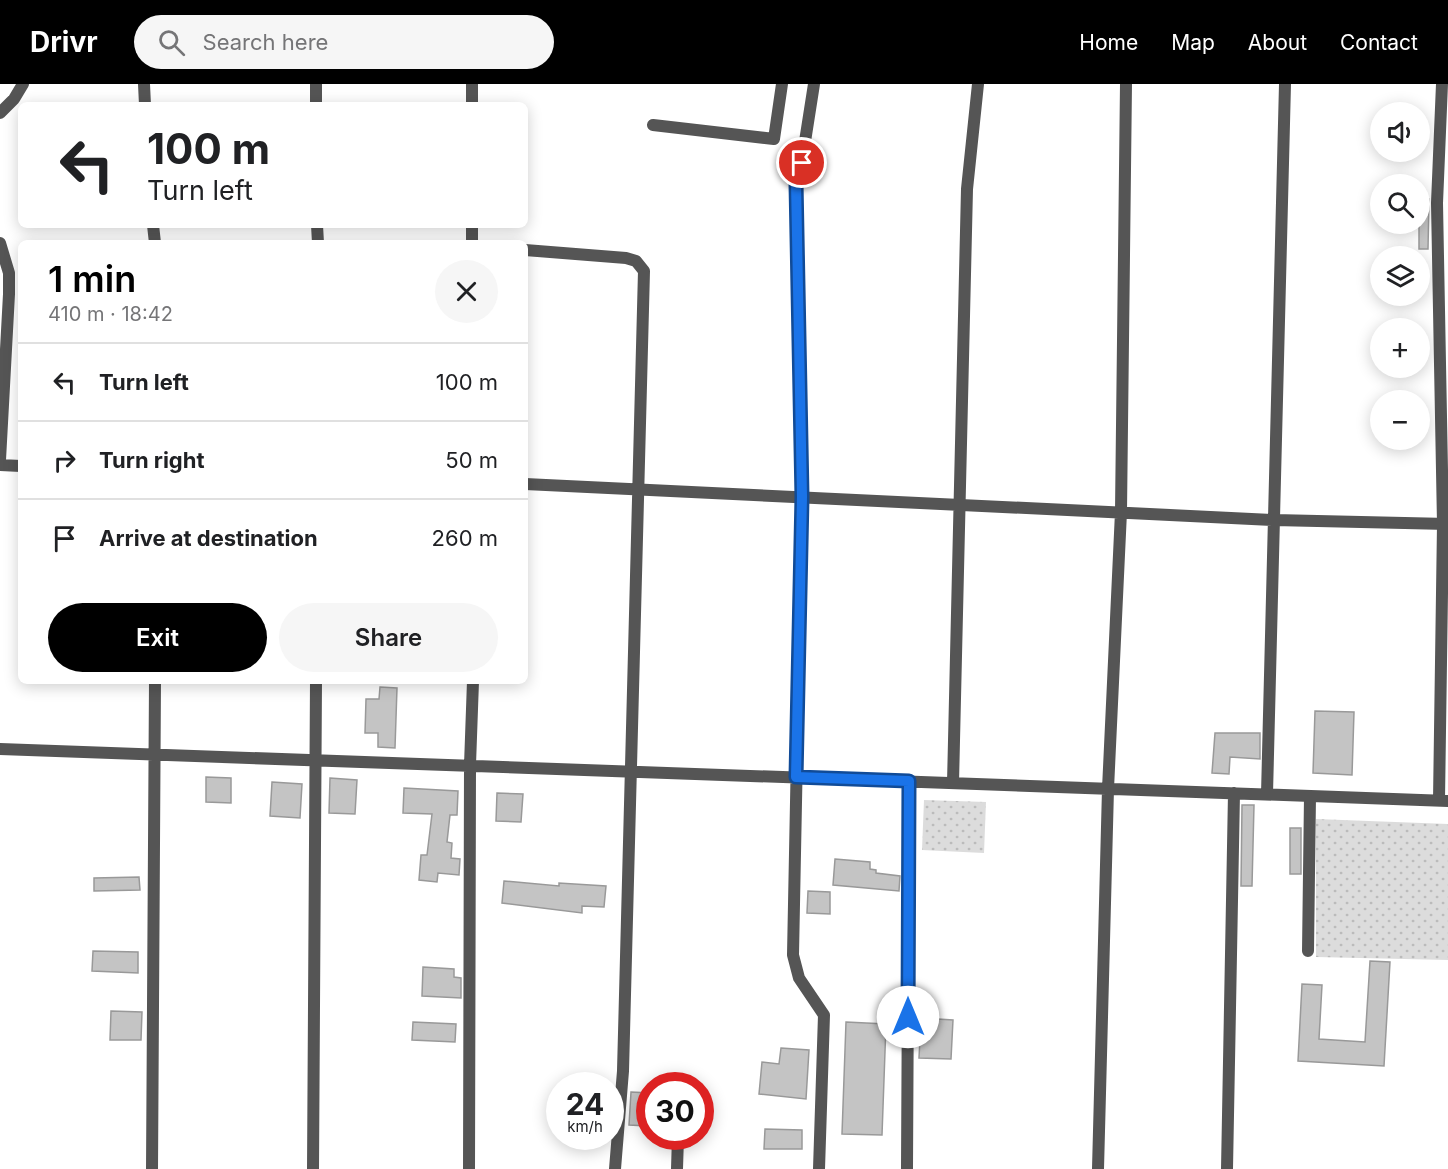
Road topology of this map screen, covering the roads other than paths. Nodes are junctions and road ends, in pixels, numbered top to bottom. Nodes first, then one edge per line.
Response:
1 (23, 84) edge
2 (144, 84) edge
3 (316, 84) edge
4 (472, 84) edge
5 (782, 84) edge
6 (814, 84) edge
7 (978, 84) edge
8 (1126, 84) edge
9 (1285, 84) edge
10 (1442, 84) edge
11 (145, 102) edge
12 (316, 102) edge
13 (472, 102) edge
14 (0, 113) edge
15 (653, 125) dead end
16 (1443, 195) edge
17 (0, 243) edge
18 (528, 250) edge
19 (0, 460) edge
20 (0, 465) edge
21 (18, 466) edge
22 (528, 484) edge
23 (640, 490) junction
24 (802, 497) junction
25 (961, 504) junction
26 (1121, 512) junction
27 (1274, 520) junction
28 (1445, 524) edge
29 (155, 684) edge
30 (316, 684) edge
31 (473, 684) edge
32 (0, 749) edge
33 (153, 754) junction
34 (315, 760) junction
35 (470, 765) junction
36 (629, 770) junction
37 (796, 777) junction
38 (909, 781) junction
39 (953, 783) junction
40 (1108, 789) junction
41 (1234, 793) junction
42 (1267, 794) junction
43 (1310, 796) junction
44 (1443, 801) edge
45 (1308, 951) dead end
46 (678, 1150) edge
47 (152, 1169) edge
48 (313, 1169) edge
49 (469, 1169) edge
50 (615, 1169) edge
51 (677, 1169) edge
52 (819, 1169) edge
53 (907, 1169) edge
54 (1098, 1169) edge
55 (1227, 1169) edge

1 - 14 street
2 - 11 street
3 - 12 street
4 - 13 street
5 - 15 street
6 - 24 street
7 - 25 street
8 - 26 street
9 - 27 street
10 - 16 street
16 - 28 street
17 - 19 street
18 - 23 street
20 - 21 street
22 - 23 street
23 - 24 street
23 - 36 street
24 - 25 street
24 - 37 street
25 - 26 street
25 - 39 street
26 - 27 street
26 - 40 street
27 - 28 street
27 - 42 street
28 - 44 street
29 - 33 street
30 - 34 street
31 - 35 street
32 - 33 street
33 - 34 street
33 - 47 street
34 - 35 street
34 - 48 street
35 - 36 street
35 - 49 street
36 - 37 street
36 - 50 street
37 - 38 street
37 - 52 street
38 - 39 street
38 - 53 street
39 - 40 street
40 - 41 street
40 - 54 street
41 - 42 street
41 - 55 street
42 - 43 street
43 - 44 street
43 - 45 street
46 - 51 street

